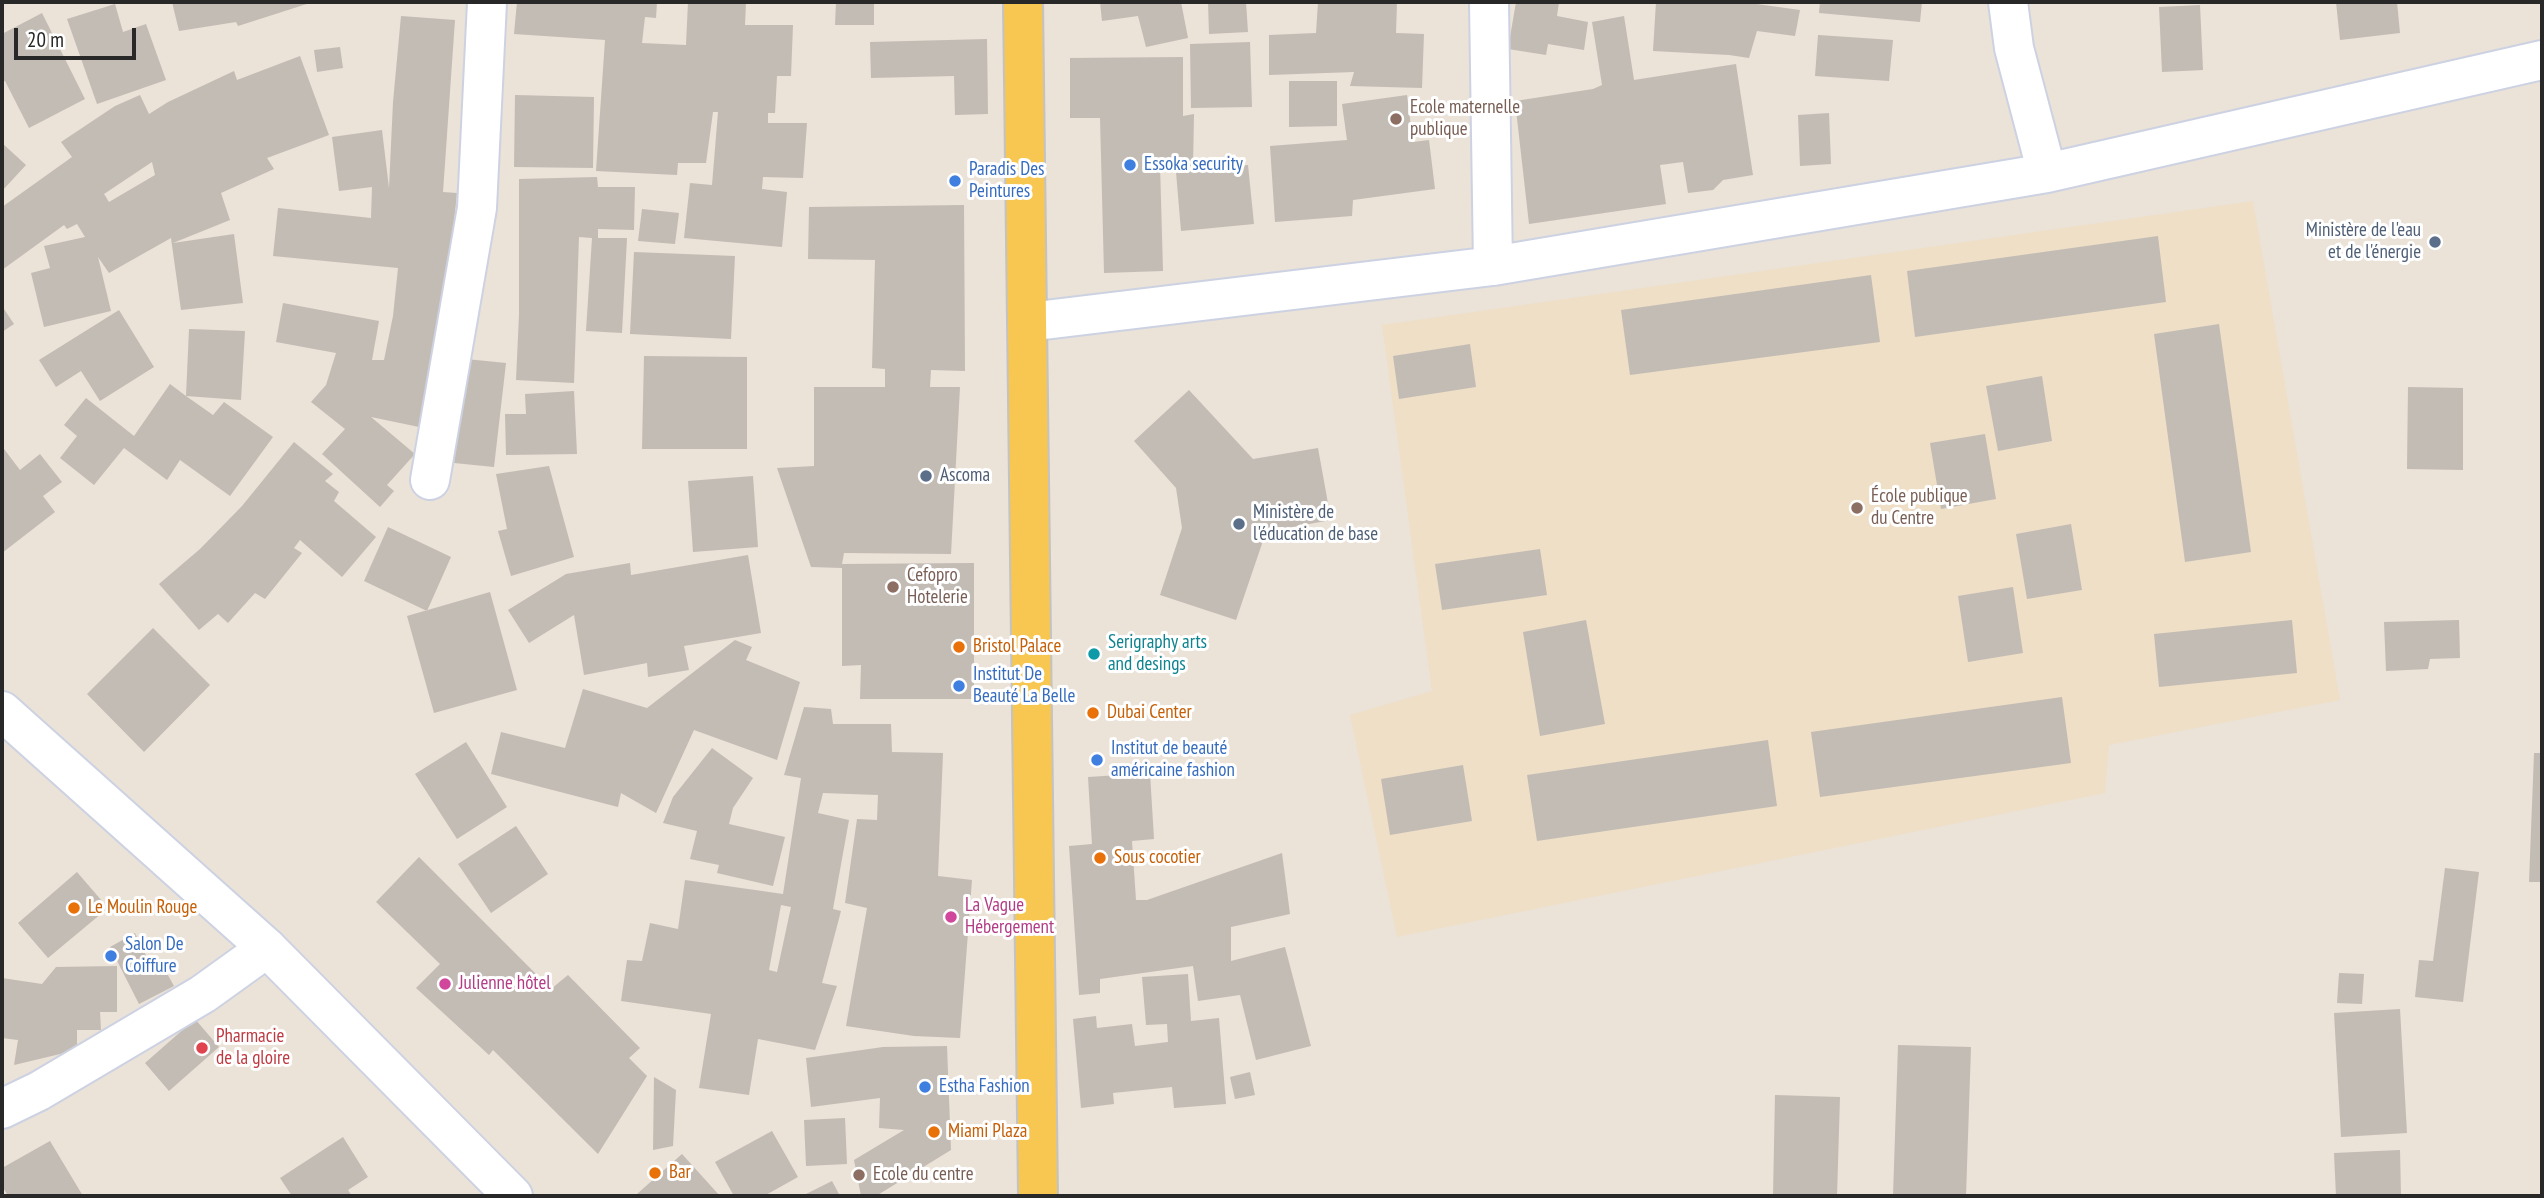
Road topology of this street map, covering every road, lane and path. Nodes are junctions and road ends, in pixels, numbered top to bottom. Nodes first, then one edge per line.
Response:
1 (487, 2) edge
2 (1023, 2) edge
3 (1489, 2) edge
4 (2008, 2) edge
5 (2542, 60) edge
6 (2047, 173) junction
7 (1493, 266) junction
8 (1028, 323) junction
9 (430, 480) dead end
10 (2, 711) edge
11 (267, 948) junction
12 (2, 1109) edge
13 (513, 1196) edge
14 (1038, 1196) edge

1 - 9 street
2 - 8 main road
3 - 7 street
4 - 6 street
5 - 6 street
6 - 7 street
7 - 8 street
8 - 14 main road
10 - 11 street
11 - 12 street
11 - 13 street

